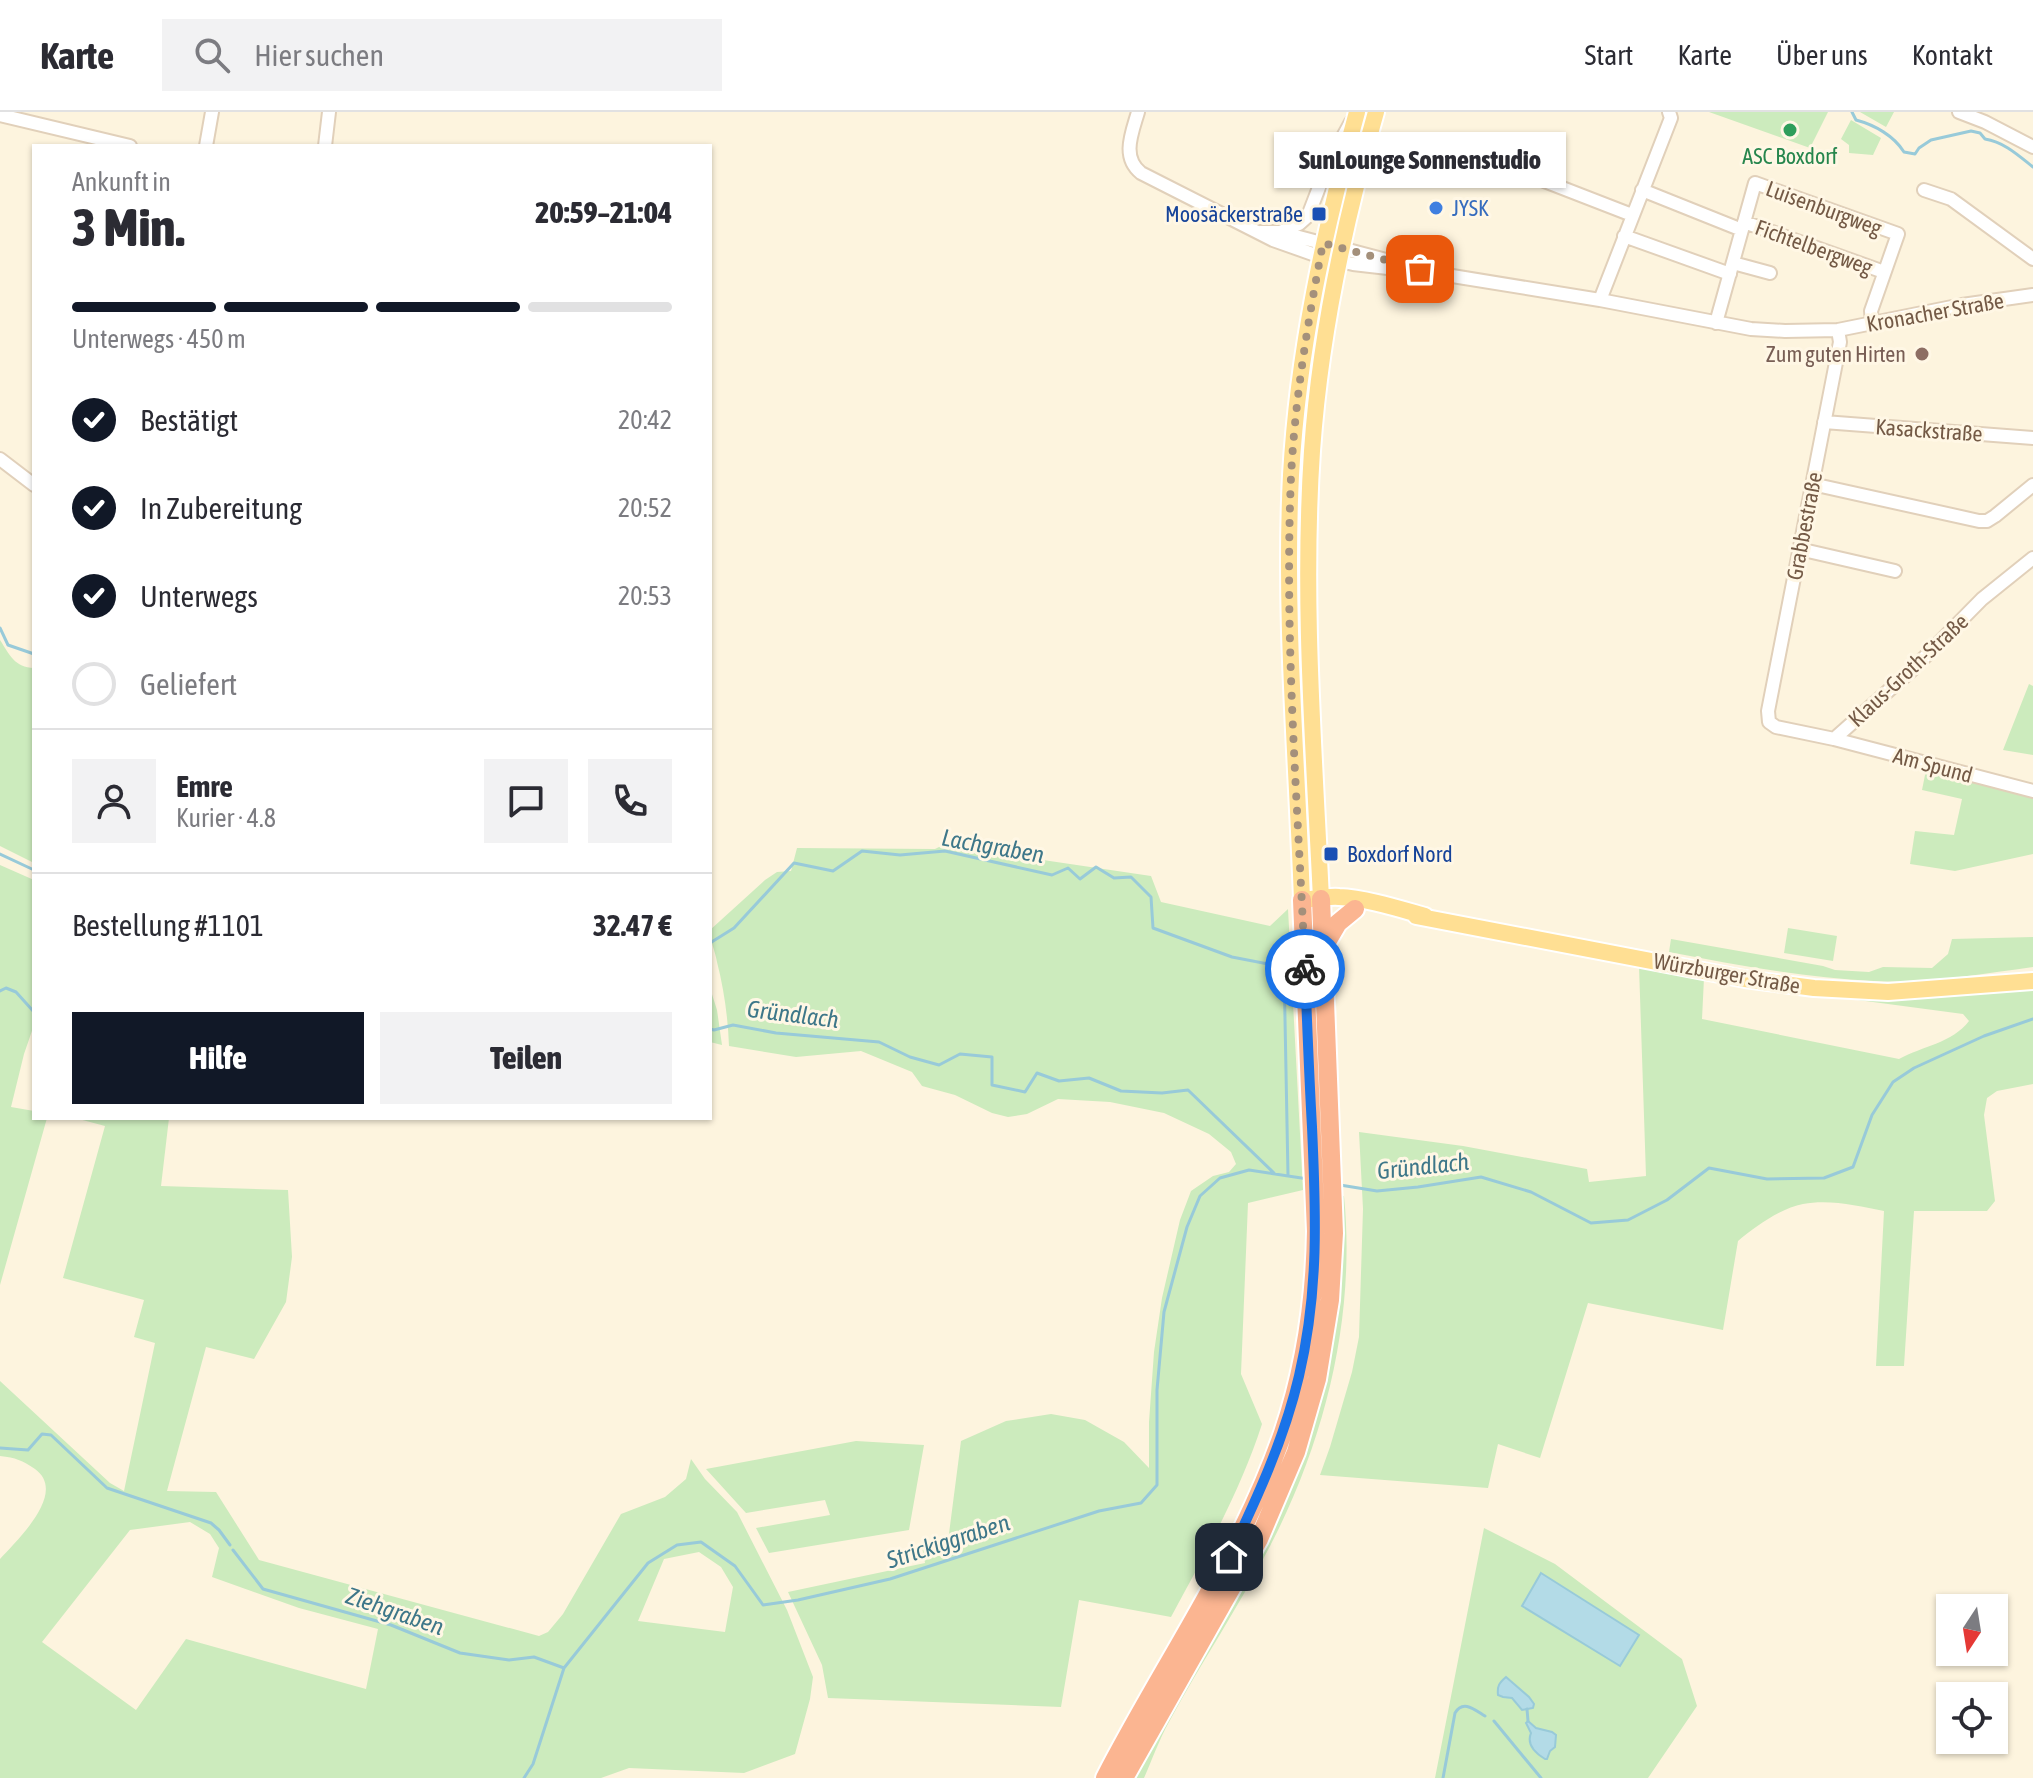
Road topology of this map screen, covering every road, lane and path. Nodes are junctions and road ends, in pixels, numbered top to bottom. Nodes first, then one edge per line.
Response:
1 (212, 112) edge
2 (329, 112) edge
3 (1138, 112) edge
4 (1357, 112) edge
5 (1376, 112) edge
6 (1669, 112) edge
7 (1959, 112) edge
8 (0, 115) edge
9 (122, 144) edge
10 (206, 144) edge
11 (325, 144) edge
12 (2033, 147) edge
13 (1521, 172) dead end
14 (1642, 190) junction
15 (1924, 190) dead end
16 (1632, 215) junction
17 (1743, 226) junction
18 (1257, 231) junction
19 (1280, 232) junction
20 (1624, 236) junction
21 (1322, 250) junction
22 (1340, 254) junction
23 (2033, 259) edge
24 (1731, 269) junction
25 (1884, 272) junction
26 (1770, 273) dead end
27 (2033, 295) edge
28 (1600, 300) junction
29 (1872, 322) junction
30 (1716, 323) junction
31 (1838, 330) junction
32 (1824, 422) junction
33 (2033, 438) edge
34 (0, 459) edge
35 (32, 483) edge
36 (1812, 484) junction
37 (2033, 485) edge
38 (1799, 549) junction
39 (2031, 559) edge
40 (1895, 571) dead end
41 (2033, 574) edge
42 (1769, 722) joint
43 (1834, 739) junction
44 (2033, 791) edge
45 (1311, 900) junction
46 (1355, 909) junction
47 (1425, 916) junction
48 (1323, 949) junction
49 (2033, 981) edge
50 (1323, 1172) junction
51 (1324, 1195) junction
52 (1105, 1778) edge
53 (1124, 1778) edge

1 - 10 street
2 - 11 street
3 - 18 street
4 - 19 street
4 - 21 main road
5 - 22 main road
6 - 14 street
7 - 12 street
8 - 9 street
13 - 16 street
14 - 16 street
14 - 17 street, Fichtelbergweg
15 - 23 street
16 - 20 street
17 - 24 street, Luisenburgweg
17 - 25 street, Fichtelbergweg
17 - 25 street, Luisenburgweg
18 - 19 street
18 - 21 street
19 - 21 street
20 - 24 street
20 - 28 street
21 - 22 street, Kronacher Straße
21 - 45 main road
22 - 28 street, Kronacher Straße
22 - 45 main road
24 - 26 street
24 - 30 street, Luisenburgweg
25 - 29 street, Luisenburgweg
27 - 29 street, Kronacher Straße
28 - 30 street, Kronacher Straße
29 - 31 street, Kronacher Straße
30 - 31 street, Kronacher Straße
31 - 32 street, Grabbestraße
32 - 33 street, Kasackstraße
32 - 36 street, Grabbestraße
34 - 35 street
36 - 37 street
36 - 38 street, Grabbestraße
38 - 40 street
38 - 42 street, Grabbestraße
39 - 41 street
39 - 43 street, Klaus-Groth-Straße
42 - 43 street, Klaus-Groth-Straße
43 - 44 street, Am Spund
45 - 46 main road, Würzburger Straße
45 - 47 main road, Würzburger Straße
45 - 48 highway
45 - 50 highway
46 - 47 main road, Würzburger Straße
46 - 48 highway
47 - 49 main road, Würzburger Straße
48 - 50 highway
50 - 51 highway
51 - 52 highway
51 - 53 highway

